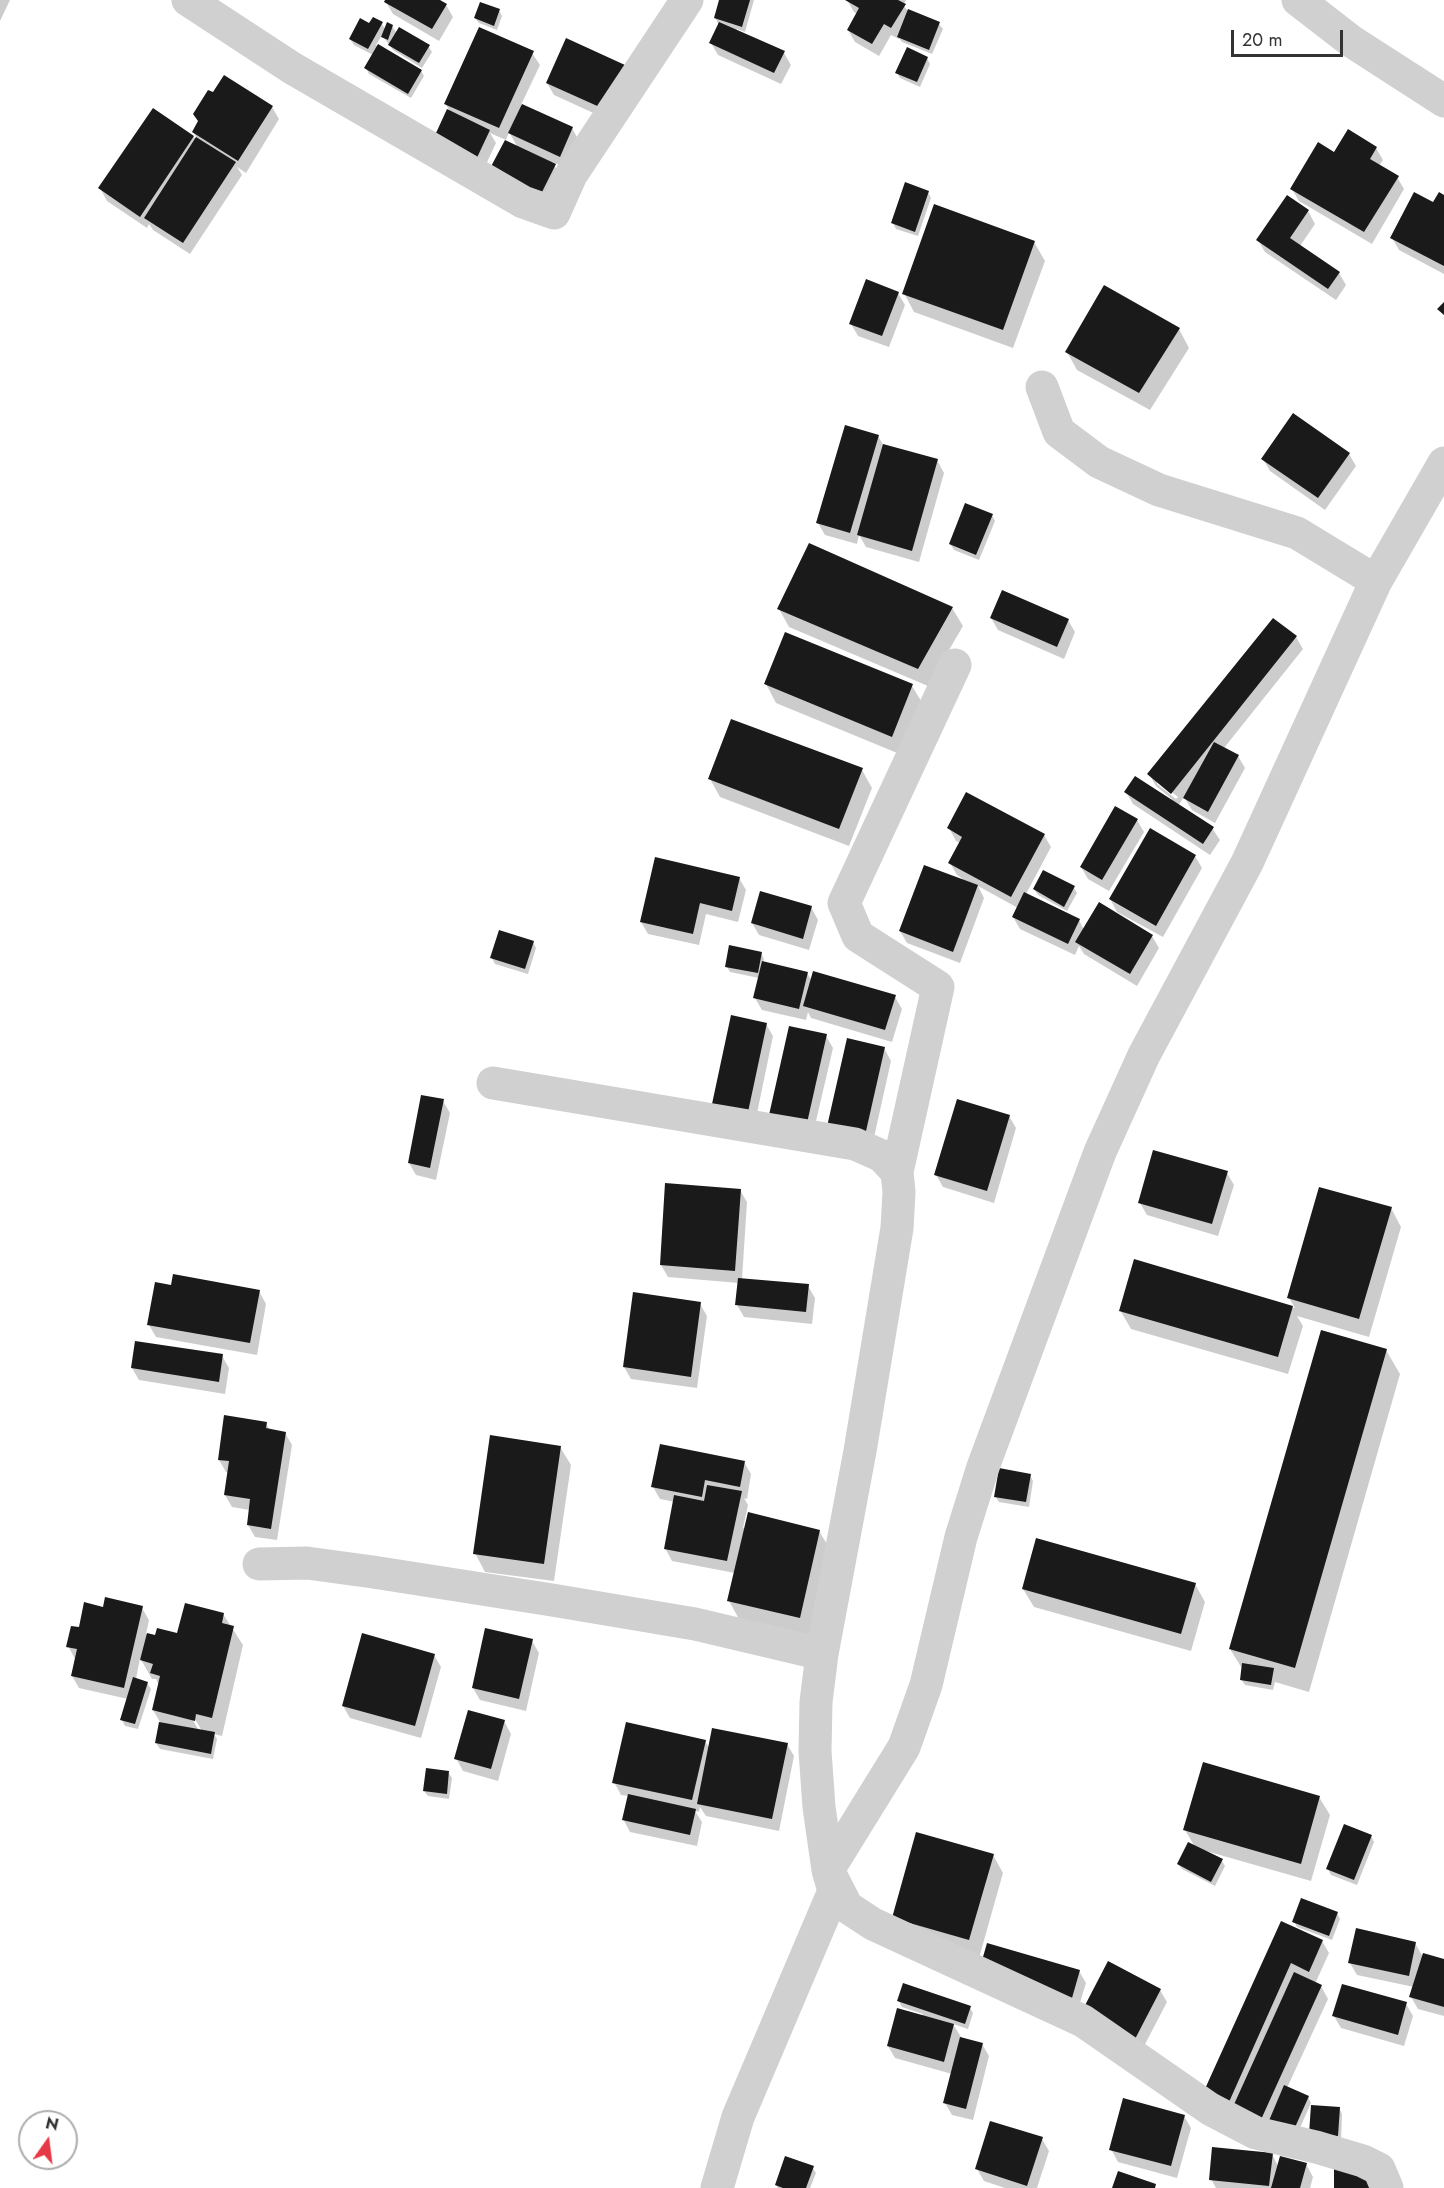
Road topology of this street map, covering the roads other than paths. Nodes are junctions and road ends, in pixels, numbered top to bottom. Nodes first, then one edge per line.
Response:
1 (188, 0) edge
2 (687, 0) edge
3 (1298, 0) edge
4 (1444, 101) edge
5 (1042, 387) dead end
6 (1444, 463) edge
7 (1376, 581) junction
8 (955, 665) dead end
9 (493, 1083) dead end
10 (897, 1172) junction
11 (259, 1564) dead end
12 (822, 1654) junction
13 (828, 1870) junction
14 (717, 2188) edge
15 (1387, 2188) edge

1 - 2 street
3 - 4 street
5 - 7 street
6 - 7 street
7 - 13 street
8 - 10 street
9 - 10 street
10 - 12 street
11 - 12 street
12 - 13 street
13 - 14 street
13 - 15 street

